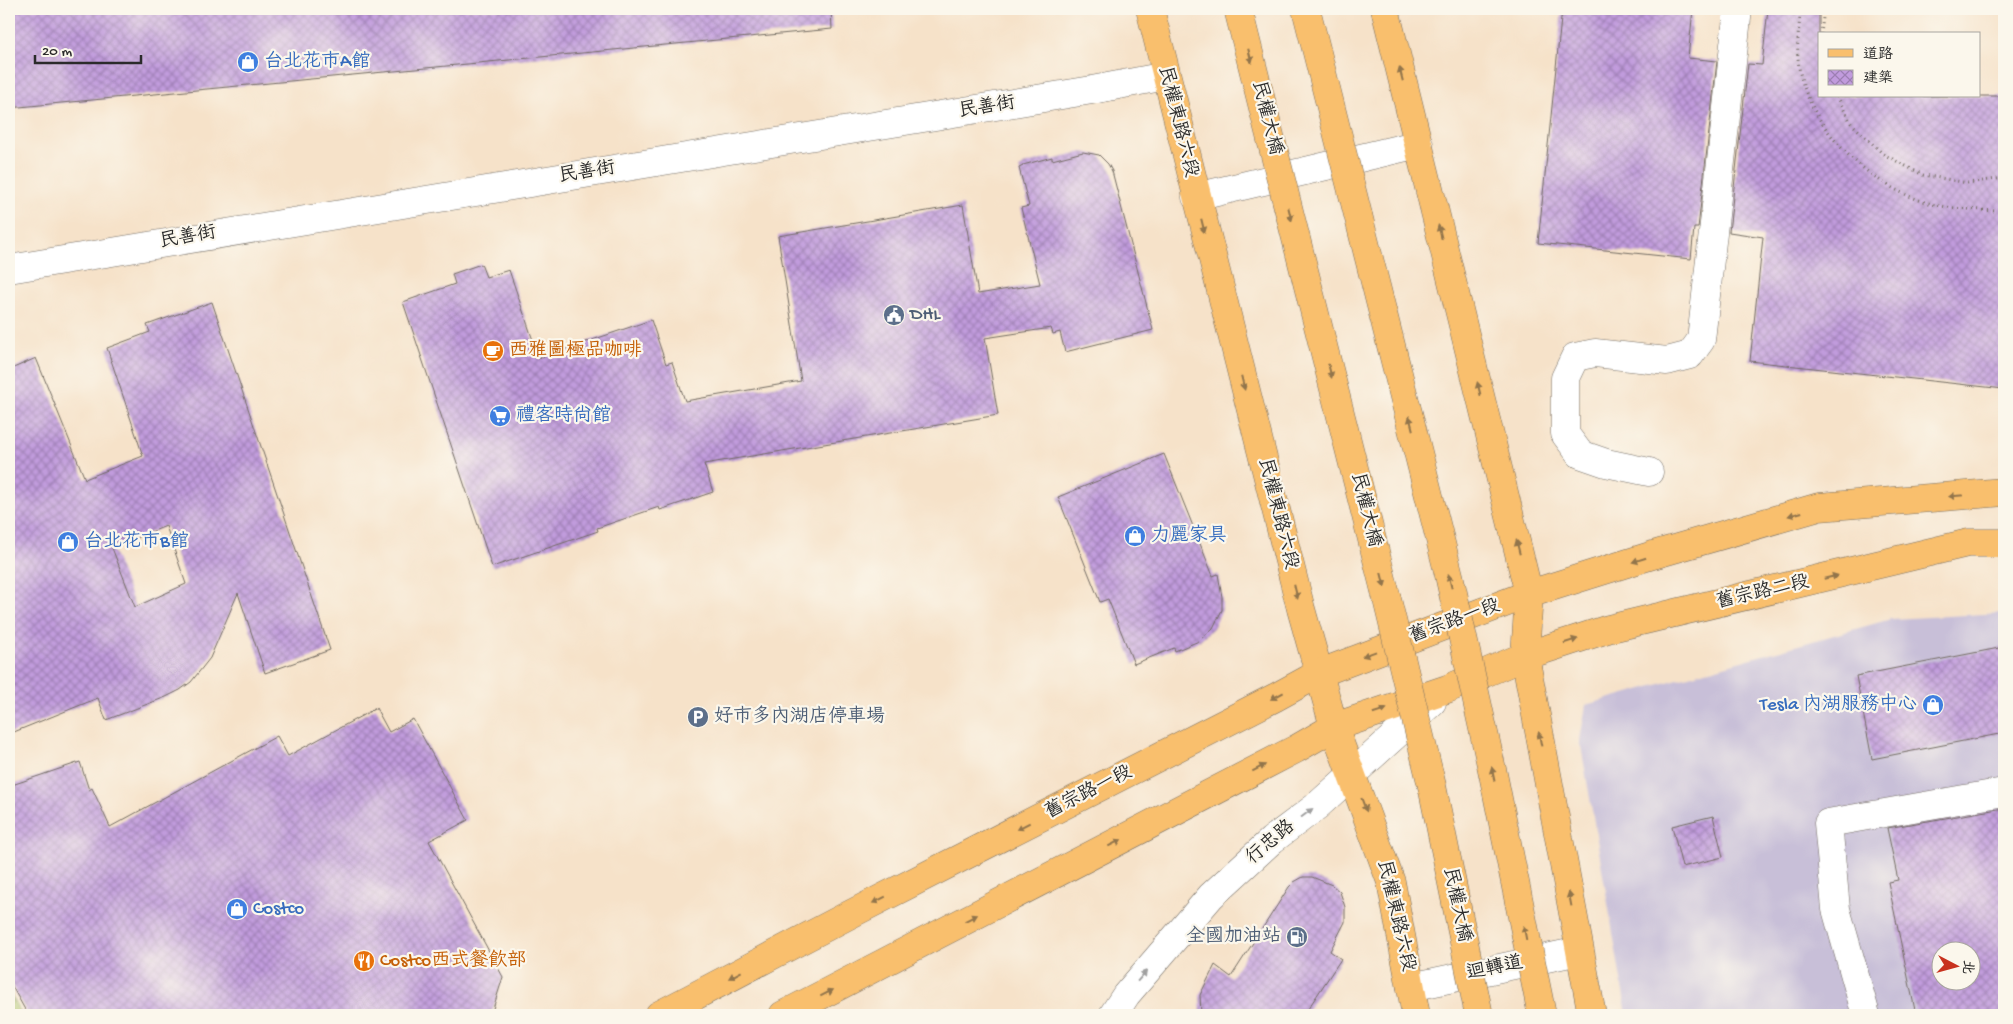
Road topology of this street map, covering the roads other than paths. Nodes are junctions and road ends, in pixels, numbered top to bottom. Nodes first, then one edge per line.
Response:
1 (1150, 9) edge
2 (1238, 9) edge
3 (1306, 9) edge
4 (1385, 9) edge
5 (1738, 9) edge
6 (1166, 76) junction
7 (1419, 144) junction
8 (1196, 197) junction
9 (9, 269) edge
10 (1649, 472) dead end
11 (2004, 492) edge
12 (2004, 543) edge
13 (1529, 594) junction
14 (1525, 656) junction
15 (1320, 673) junction
16 (1447, 689) junction
17 (1334, 727) junction
18 (1352, 774) junction
19 (2004, 792) edge
20 (1579, 951) junction
21 (1411, 987) junction
22 (659, 1015) edge
23 (791, 1015) edge
24 (1113, 1015) edge
25 (1416, 1015) edge
26 (1479, 1015) edge
27 (1542, 1015) edge
28 (1592, 1015) edge
29 (1866, 1015) edge

1 - 6 main road, 民權東路六段
2 -> 26 main road, 民權大橋, bridge
27 -> 3 main road, bridge
7 -> 4 main road
5 - 10 street
6 - 8 main road, 民權東路六段
6 - 9 street, 民善街
7 - 8 street
13 -> 7 main road
8 -> 15 main road, 民權東路六段
11 -> 13 main road
14 -> 12 main road, 舊宗路二段
13 - 14 main road
13 -> 15 main road, 舊宗路一段
14 - 16 main road
20 -> 14 main road
15 - 17 main road, 民權東路六段
15 -> 22 main road, 舊宗路一段
17 -> 16 main road
16 - 18 street, 行忠路
17 - 18 main road, 民權東路六段
23 -> 17 main road
18 -> 21 main road, 民權東路六段
24 -> 18 street, 行忠路
19 - 29 street
20 - 21 street, 迴轉道
20 - 28 main road
21 - 25 main road, 民權東路六段

